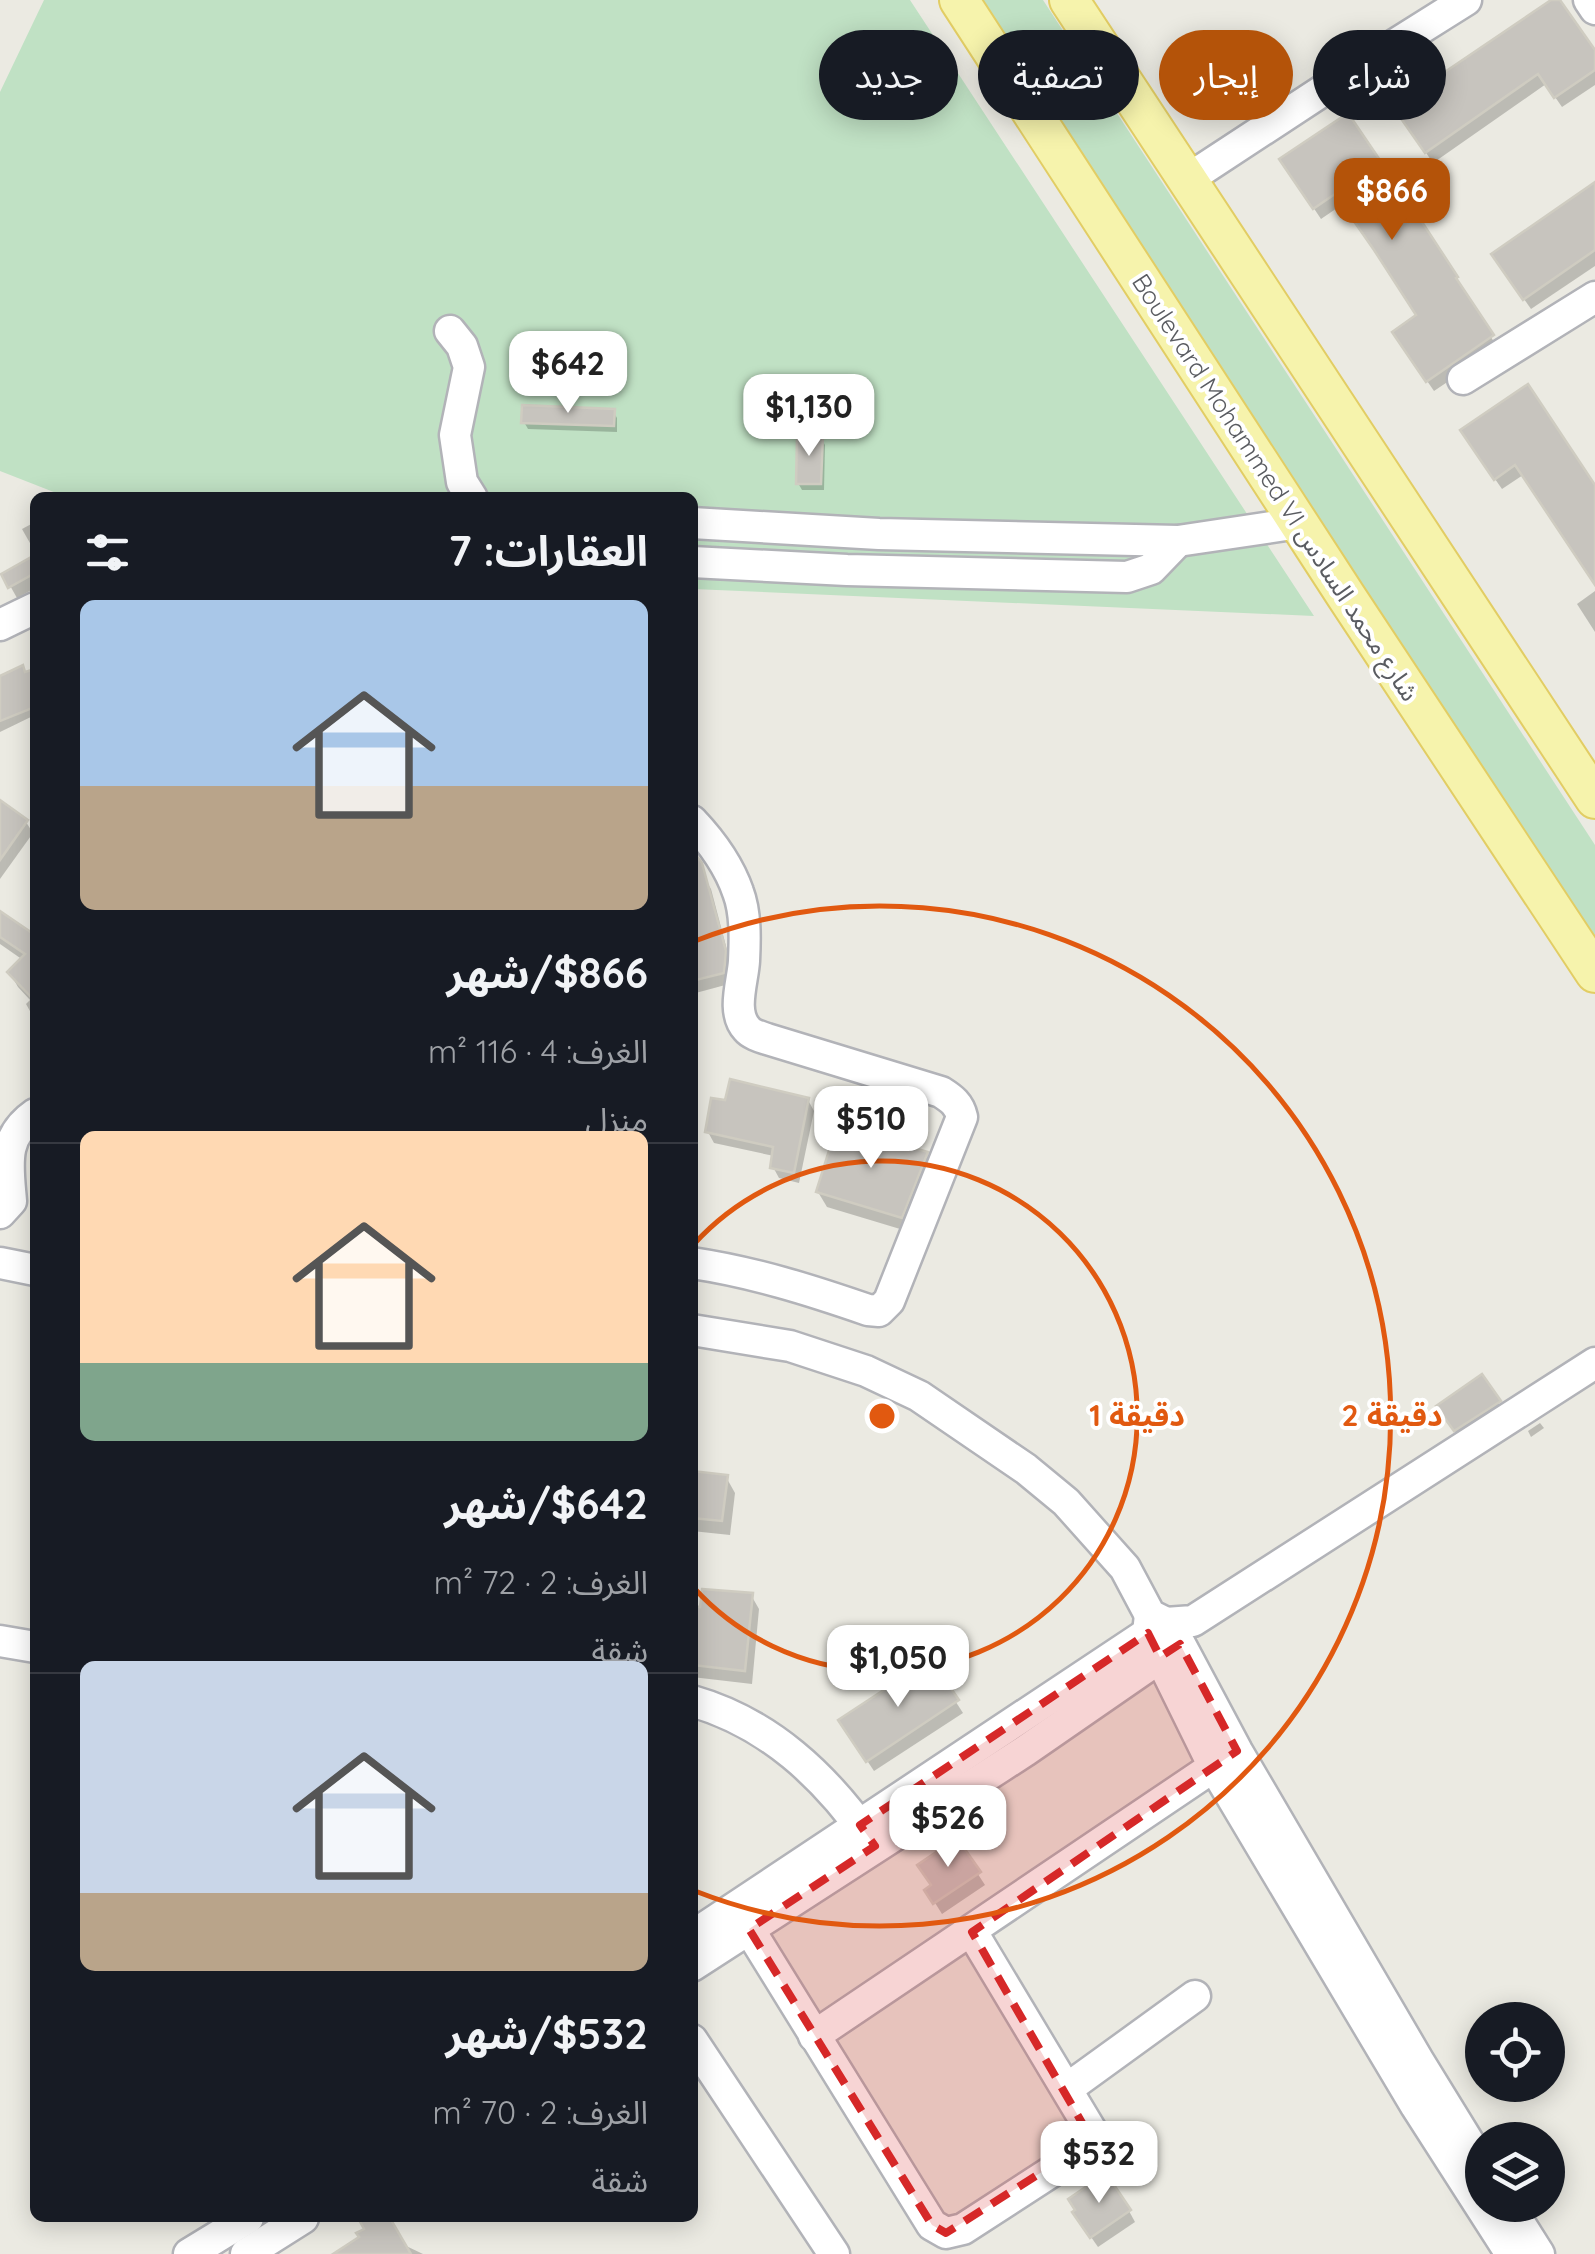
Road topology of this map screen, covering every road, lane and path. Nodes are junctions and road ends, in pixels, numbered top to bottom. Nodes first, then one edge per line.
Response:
1 (960, 0) edge
2 (1069, 0) edge
3 (1466, 0) edge
4 (1589, 0) edge
5 (1595, 9) edge
6 (1188, 179) junction
7 (1595, 296) edge
8 (450, 331) dead end
9 (1463, 379) dead end
10 (468, 492) edge
11 (698, 522) edge
12 (1299, 522) junction
13 (1178, 540) junction
14 (698, 562) edge
15 (30, 611) edge
16 (0, 626) edge
17 (1595, 800) edge
18 (698, 827) edge
19 (1595, 973) edge
20 (30, 1117) edge
21 (15, 1208) edge
22 (0, 1263) edge
23 (698, 1264) edge
24 (30, 1269) edge
25 (698, 1331) edge
26 (1595, 1363) edge
27 (1166, 1632) junction
28 (0, 1641) edge
29 (30, 1646) edge
30 (698, 1703) edge
31 (1225, 1759) junction
32 (867, 1836) junction
33 (749, 1929) junction
34 (972, 1932) junction
35 (698, 1933) edge
36 (698, 1962) edge
37 (1196, 1996) dead end
38 (814, 2036) junction
39 (698, 2049) edge
40 (1407, 2067) junction
41 (1068, 2088) junction
42 (1465, 2142) edge
43 (291, 2222) edge
44 (1519, 2222) edge
45 (241, 2239) edge
46 (189, 2254) edge
47 (834, 2254) edge
48 (1511, 2254) edge
49 (1539, 2254) edge

1 - 12 main road, Boulevard Mohammed VI شارع محمد السادس
2 - 6 main road
3 - 6 street
4 - 5 street
6 - 17 main road
7 - 9 street
8 - 10 street
11 - 13 street
12 - 13 street
12 - 19 main road, Boulevard Mohammed VI شارع محمد السادس
13 - 14 street
15 - 16 street
18 - 23 street
20 - 21 street
22 - 24 street
25 - 27 street
26 - 27 street
27 - 31 street
27 - 32 street
28 - 29 street
30 - 32 street
31 - 34 street
31 - 40 street
32 - 33 street
32 - 35 street
33 - 36 street
33 - 38 street
34 - 38 street
34 - 41 street
37 - 41 street
38 - 41 street
39 - 47 street
40 - 42 street
40 - 48 street
43 - 45 street
44 - 49 street
45 - 46 street

